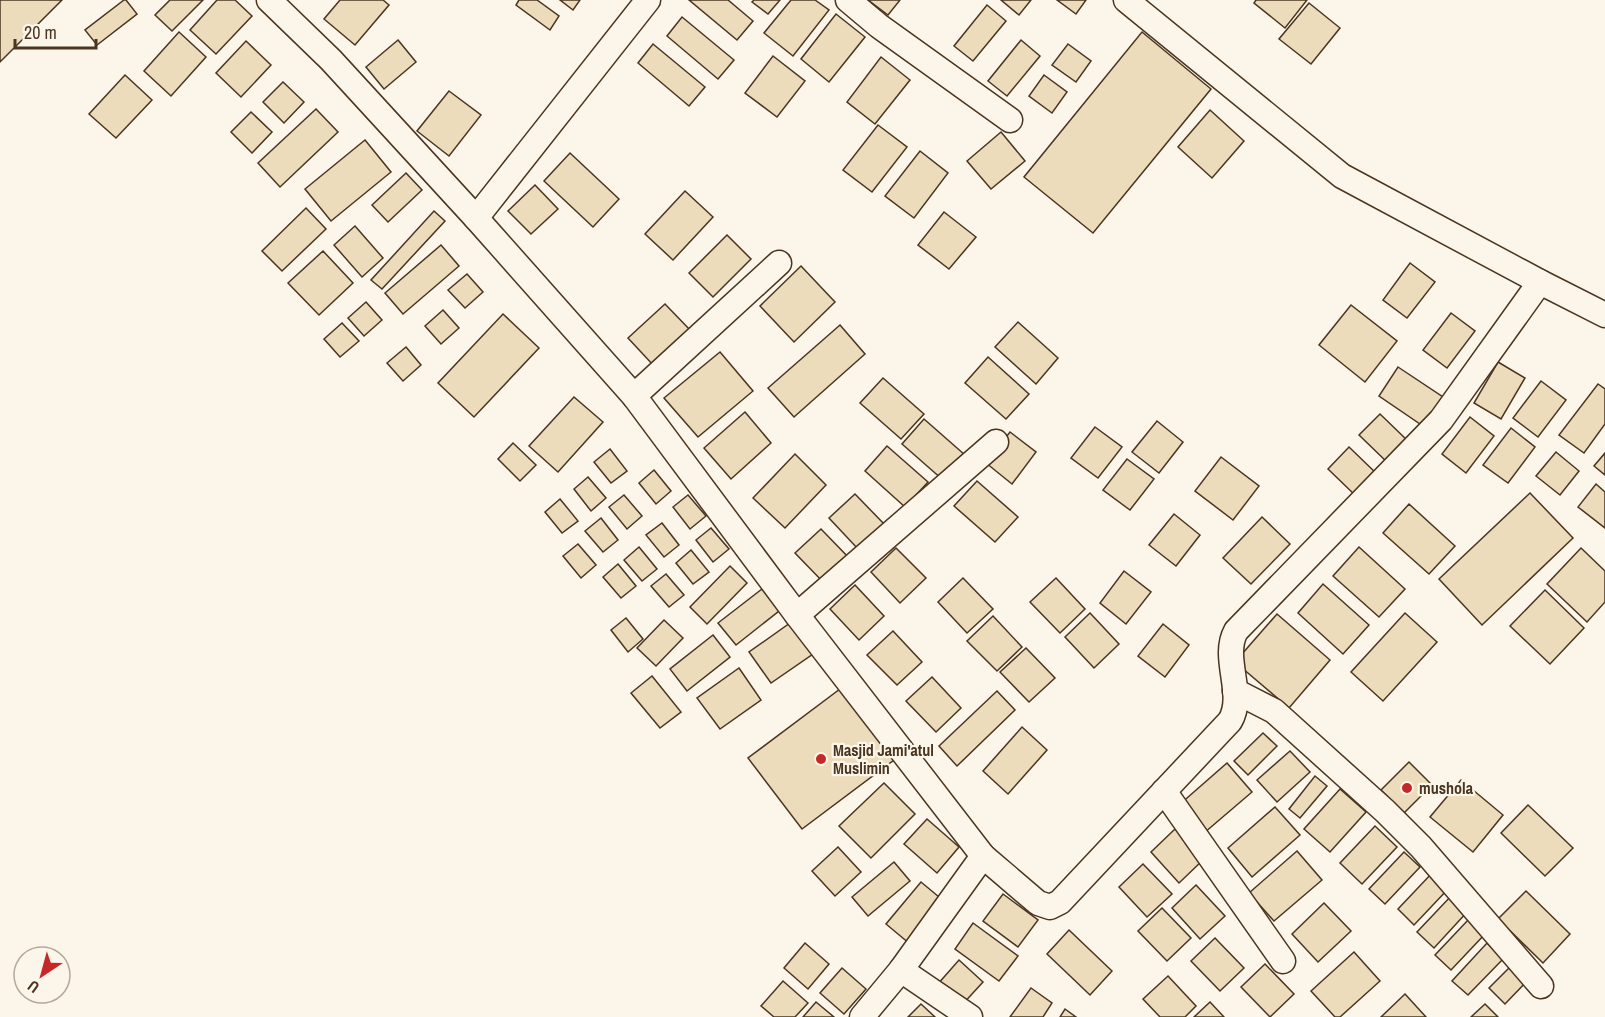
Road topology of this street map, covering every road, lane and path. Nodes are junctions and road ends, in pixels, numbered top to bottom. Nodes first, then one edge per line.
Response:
1 (269, 0) edge
2 (648, 0) edge
3 (848, 0) edge
4 (1126, 0) edge
5 (1011, 120) dead end
6 (476, 218) junction
7 (779, 263) dead end
8 (1540, 282) junction
9 (1605, 315) edge
10 (634, 396) junction
11 (996, 442) dead end
12 (797, 615) junction
13 (1235, 691) junction
14 (1164, 791) junction
15 (983, 856) junction
16 (1282, 961) dead end
17 (901, 970) junction
18 (1541, 986) dead end
19 (862, 1017) edge
20 (970, 1017) edge

1 - 6 street
2 - 6 street
3 - 5 street
4 - 8 street
6 - 10 street
7 - 10 street
8 - 9 street
8 - 13 street
10 - 12 street
11 - 12 street
12 - 15 street
13 - 14 street
13 - 18 street
14 - 15 street
14 - 16 street
15 - 17 street
17 - 19 street
17 - 20 street

